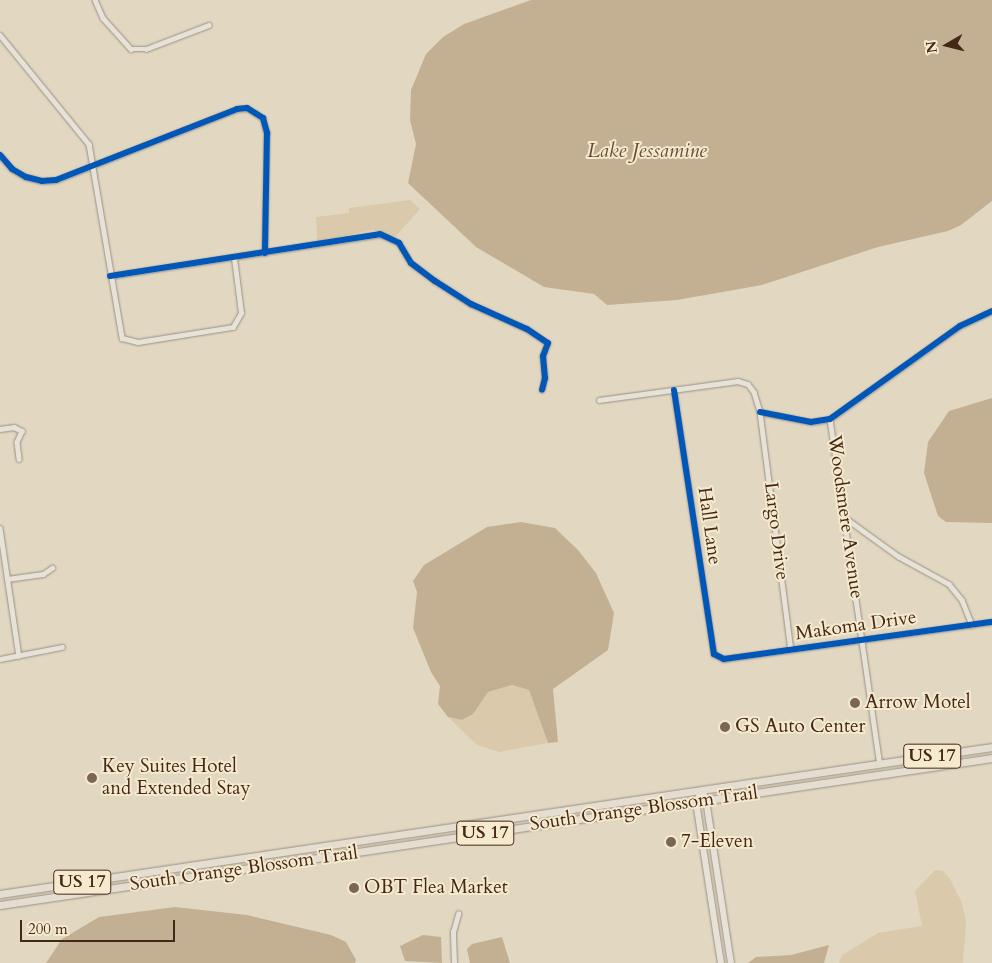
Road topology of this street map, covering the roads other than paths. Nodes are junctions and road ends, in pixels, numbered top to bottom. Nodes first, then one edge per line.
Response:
1 (95, 0) edge
2 (209, 25) dead end
3 (0, 35) edge
4 (0, 155) edge
5 (93, 166) junction
6 (265, 253) junction
7 (234, 258) junction
8 (110, 276) junction
9 (992, 311) edge
10 (542, 390) dead end
11 (674, 390) junction
12 (599, 400) dead end
13 (760, 412) junction
14 (830, 419) junction
15 (0, 429) edge
16 (19, 459) dead end
17 (844, 517) junction
18 (0, 528) edge
19 (52, 568) dead end
20 (7, 579) junction
21 (992, 622) edge
22 (972, 625) junction
23 (863, 641) junction
24 (62, 648) dead end
25 (791, 650) junction
26 (19, 656) junction
27 (0, 659) edge
28 (724, 659) joint
29 (992, 747) edge
30 (983, 748) junction
31 (992, 758) edge
32 (971, 761) junction
33 (880, 764) junction
34 (702, 790) junction
35 (706, 800) junction
36 (696, 802) junction
37 (463, 826) junction
38 (445, 839) junction
39 (356, 841) junction
40 (338, 855) junction
41 (164, 870) junction
42 (130, 875) junction
43 (144, 884) junction
44 (111, 889) junction
45 (0, 894) edge
46 (721, 894) junction
47 (710, 895) junction
48 (0, 905) edge
49 (458, 914) dead end
50 (454, 963) edge
51 (722, 963) edge
52 (731, 963) edge

1 - 2 street
3 - 5 street
4 - 5 street
5 - 6 street
5 - 8 street
6 - 7 street
6 - 10 street
7 - 8 street
7 - 8 street
9 - 14 street
11 - 12 street
11 - 13 street, Largo Drive
11 - 28 street, Hall Lane
13 - 14 street
13 - 25 street, Largo Drive
14 - 17 street, Woodsmere Avenue
15 - 16 street
17 - 22 street
17 - 23 street, Woodsmere Avenue
18 - 20 street
19 - 20 street
20 - 26 street
21 - 22 street, Makoma Drive
22 - 23 street, Makoma Drive
23 - 25 street, Makoma Drive
23 - 33 street, Woodsmere Avenue
24 - 26 street
25 - 28 street, Makoma Drive
26 - 27 street
29 - 30 main road, South Orange Blossom Trail / US 17
30 - 32 main road
30 - 33 main road, South Orange Blossom Trail / US 17
31 - 32 main road, South Orange Blossom Trail / US 17
32 - 35 main road, South Orange Blossom Trail / US 17
33 - 34 main road, South Orange Blossom Trail / US 17
34 - 35 main road
34 - 36 main road
34 - 37 main road, South Orange Blossom Trail / US 17
35 - 36 main road, South Orange Blossom Trail / US 17
35 - 46 main road
36 - 38 main road, South Orange Blossom Trail / US 17
36 - 47 main road
37 - 38 main road
37 - 39 main road, South Orange Blossom Trail / US 17
38 - 40 main road, South Orange Blossom Trail / US 17
39 - 40 main road
39 - 41 main road, South Orange Blossom Trail / US 17
40 - 43 main road, South Orange Blossom Trail / US 17
41 - 42 main road, South Orange Blossom Trail / US 17
41 - 43 main road
42 - 44 main road
42 - 45 main road, South Orange Blossom Trail / US 17
43 - 44 main road, South Orange Blossom Trail / US 17
44 - 48 main road, South Orange Blossom Trail / US 17
46 - 47 street
46 - 52 main road
47 - 51 main road
49 - 50 street
51 - 52 street

